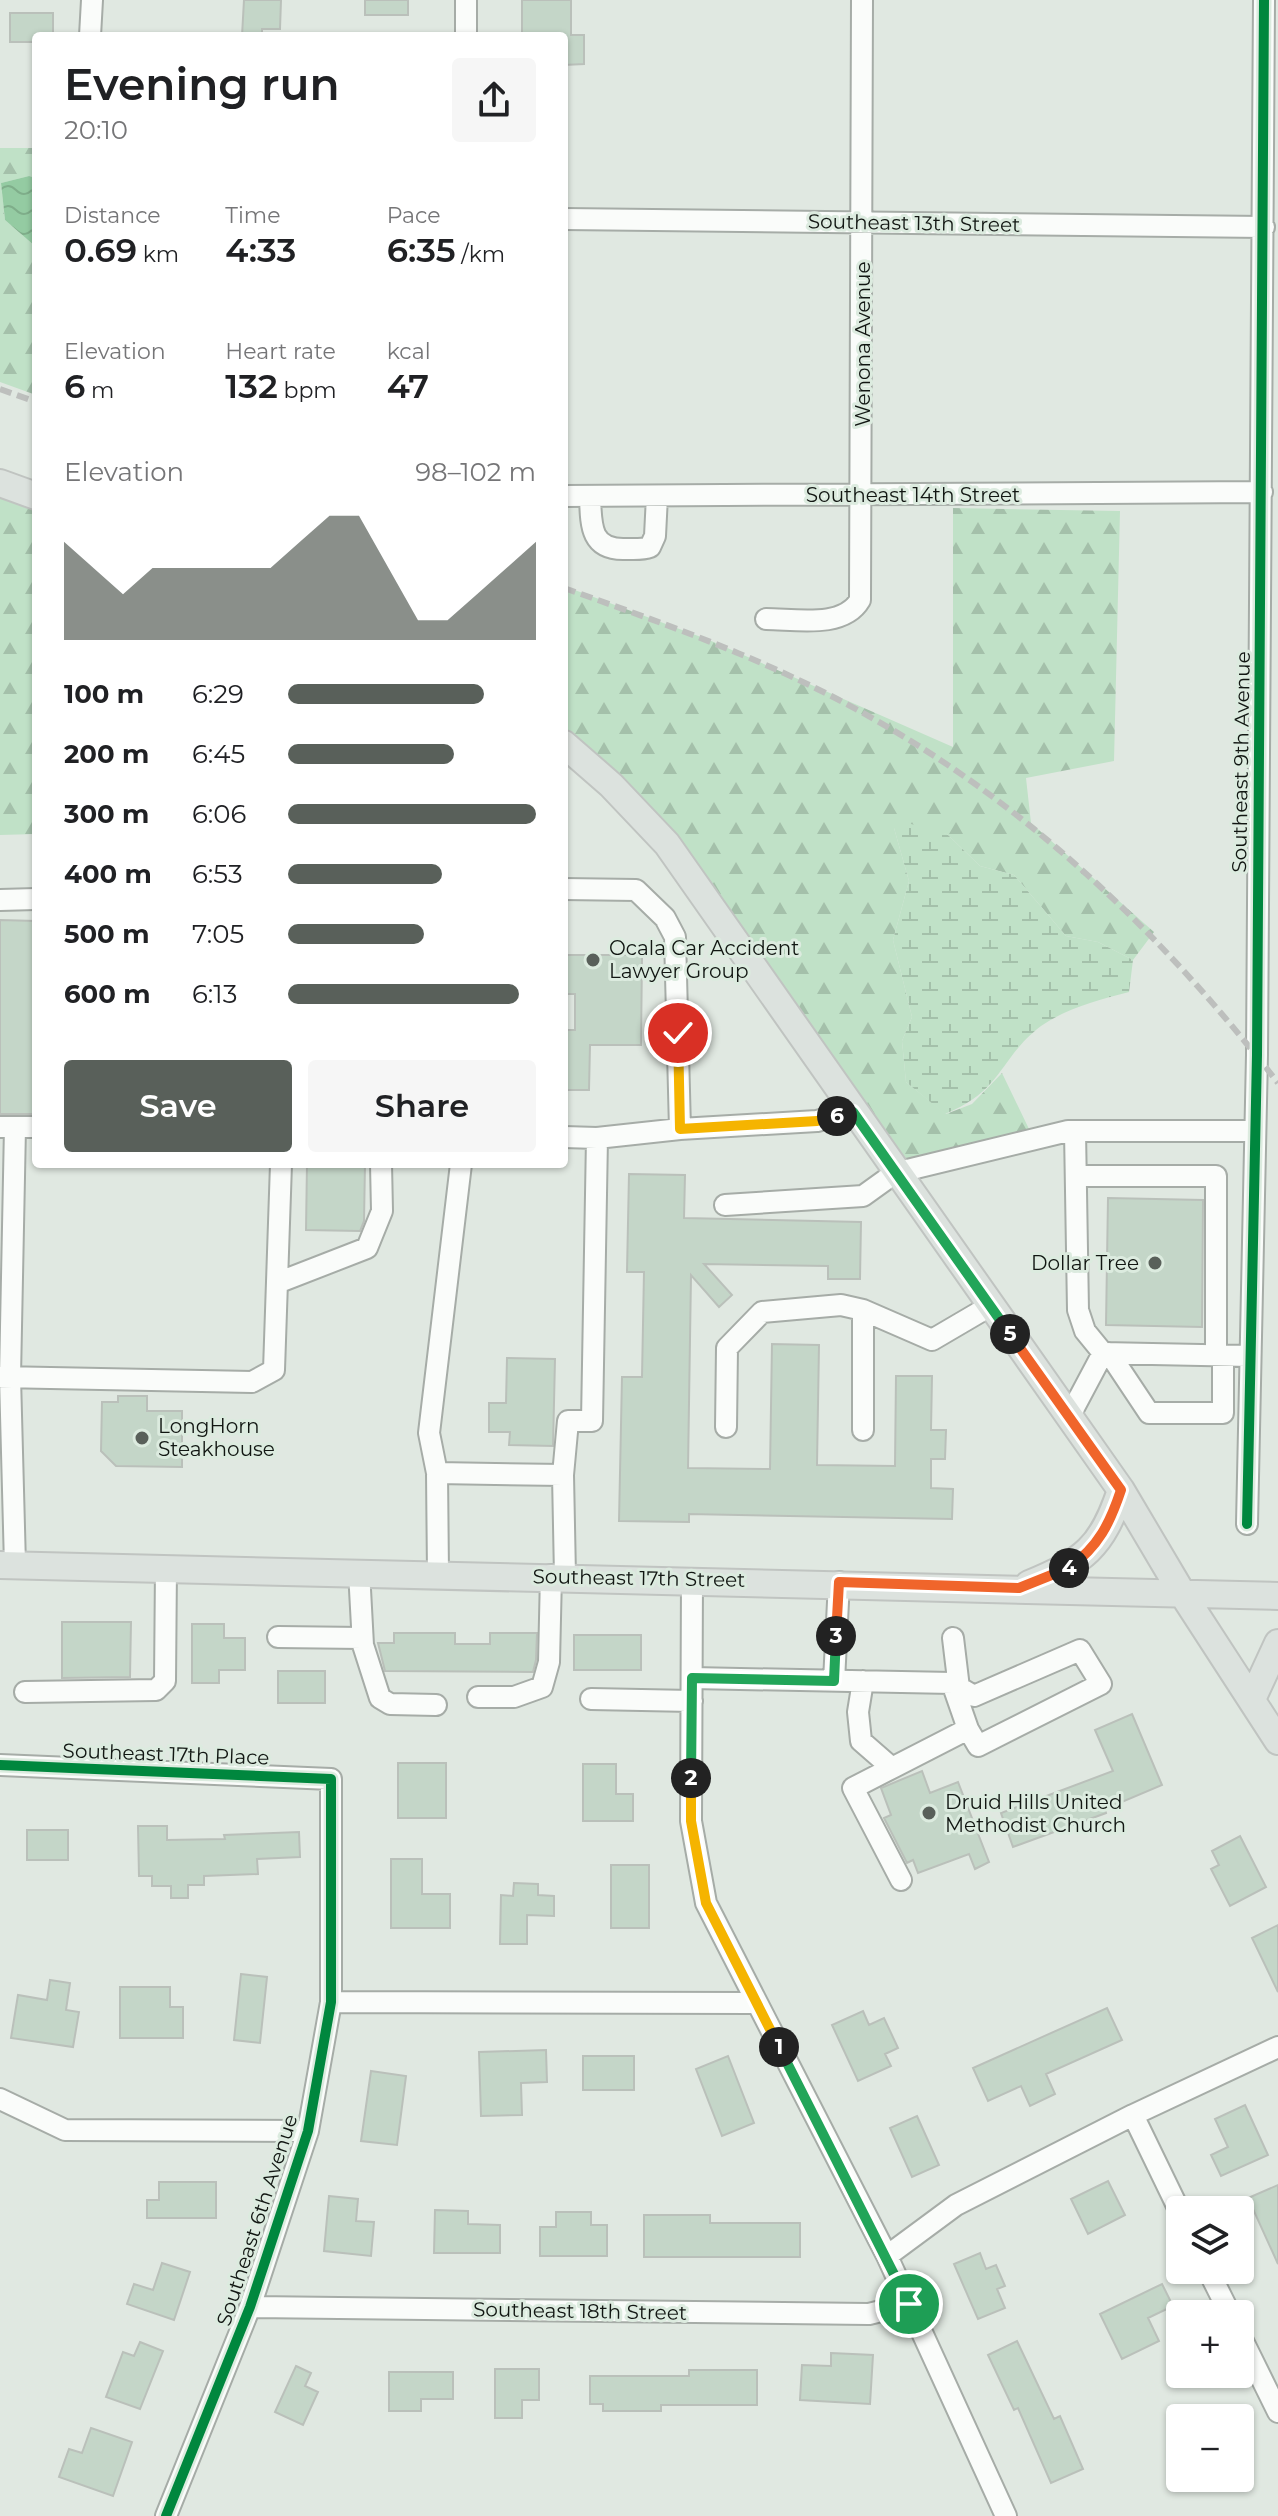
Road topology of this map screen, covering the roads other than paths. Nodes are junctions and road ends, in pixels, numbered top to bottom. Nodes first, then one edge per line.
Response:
1 (92, 0) edge
2 (466, 0) edge
3 (862, 0) edge
4 (1264, 0) edge
5 (90, 32) edge
6 (466, 32) edge
7 (1271, 110) edge
8 (568, 219) edge
9 (863, 223) junction
10 (1264, 227) junction
11 (1271, 368) edge
12 (0, 483) edge
13 (1262, 492) junction
14 (32, 495) edge
15 (863, 495) junction
16 (568, 496) edge
17 (590, 496) junction
18 (657, 496) junction
19 (1269, 581) edge
20 (766, 619) dead end
21 (568, 747) edge
22 (1268, 814) edge
23 (568, 889) edge
24 (32, 899) edge
25 (0, 900) edge
26 (853, 1112) junction
27 (7, 1127) edge
28 (32, 1127) edge
29 (680, 1129) junction
30 (1075, 1131) junction
31 (1255, 1131) junction
32 (568, 1137) edge
33 (597, 1138) junction
34 (281, 1168) edge
35 (381, 1168) edge
36 (461, 1168) edge
37 (895, 1173) junction
38 (1076, 1176) junction
39 (725, 1205) dead end
40 (277, 1283) junction
41 (990, 1306) junction
42 (863, 1310) junction
43 (1106, 1353) junction
44 (1219, 1355) junction
45 (1250, 1356) junction
46 (5, 1377) edge
47 (1069, 1417) junction
48 (726, 1427) dead end
49 (863, 1430) dead end
50 (437, 1473) junction
51 (563, 1475) junction
52 (1121, 1490) junction
53 (1247, 1524) dead end
54 (8, 1565) edge
55 (166, 1567) junction
56 (359, 1571) junction
57 (438, 1573) junction
58 (558, 1576) junction
59 (692, 1579) junction
60 (839, 1582) junction
61 (1019, 1588) junction
62 (1182, 1593) junction
63 (1278, 1596) edge
64 (278, 1637) dead end
65 (362, 1638) junction
66 (953, 1638) dead end
67 (1278, 1643) edge
68 (692, 1678) junction
69 (834, 1681) junction
70 (863, 1681) junction
71 (956, 1686) junction
72 (25, 1692) dead end
73 (478, 1697) dead end
74 (1253, 1697) junction
75 (591, 1699) dead end
76 (692, 1701) junction
77 (436, 1705) dead end
78 (968, 1729) junction
79 (1278, 1741) edge
80 (0, 1765) edge
81 (892, 1768) junction
82 (331, 1779) joint
83 (901, 1880) dead end
84 (331, 2002) junction
85 (755, 2003) junction
86 (1278, 2047) edge
87 (0, 2099) edge
88 (1133, 2115) junction
89 (308, 2131) junction
90 (1172, 2196) edge
91 (887, 2256) junction
92 (909, 2304) junction
93 (250, 2307) junction
94 (1254, 2363) edge
95 (1278, 2412) edge
96 (166, 2516) edge
97 (1006, 2516) edge

1 - 5 street
2 - 6 street
3 - 9 street, Wenona Avenue
4 - 7 street, Southeast 9th Avenue
7 - 10 street, Southeast 9th Avenue
8 - 9 street, Southeast 13th Street
9 - 10 street, Southeast 13th Street
9 - 15 street, Wenona Avenue
10 - 11 street, Southeast 9th Avenue
11 - 13 street, Southeast 9th Avenue
12 - 14 main road
13 - 15 street, Southeast 14th Street
13 - 19 street, Southeast 9th Avenue
15 - 18 street, Southeast 14th Street
15 - 20 street, Wenona Avenue
16 - 17 street, Southeast 14th Street
17 - 18 street, Southeast 14th Street
17 - 18 street
19 - 22 street, Southeast 9th Avenue
21 - 26 main road
22 - 31 street, Southeast 9th Avenue
23 - 29 street
24 - 25 street
26 - 29 street
26 - 37 main road
27 - 28 street
27 - 46 street
29 - 33 street
30 - 31 street
30 - 37 street
30 - 38 street
31 - 45 street, Southeast 9th Avenue
32 - 33 street
33 - 51 street
34 - 40 street
35 - 40 street
36 - 50 street
37 - 39 street
37 - 41 main road
38 - 43 street
38 - 44 street
40 - 46 street
41 - 42 street
41 - 47 main road
42 - 48 street
42 - 49 street
43 - 44 street
43 - 44 street
43 - 47 street
44 - 45 street
45 - 53 street, Southeast 9th Avenue
46 - 54 street
47 - 52 main road
50 - 51 street
50 - 57 street
51 - 58 street
52 - 61 main road
52 - 62 main road
54 - 55 main road, Southeast 17th Street
55 - 56 main road, Southeast 17th Street
55 - 72 street
56 - 57 main road, Southeast 17th Street
56 - 65 street
57 - 58 main road, Southeast 17th Street
58 - 59 main road, Southeast 17th Street
58 - 73 street
59 - 60 main road, Southeast 17th Street
59 - 68 street
60 - 61 main road, Southeast 17th Street
60 - 69 street
61 - 62 main road, Southeast 17th Street
62 - 63 main road, Southeast 17th Street
62 - 74 main road
64 - 65 street
65 - 77 street
66 - 71 street
67 - 74 main road
68 - 69 street
68 - 76 street
69 - 70 street
70 - 71 street
70 - 81 street
71 - 78 street
71 - 78 street
74 - 79 main road
75 - 76 street
76 - 85 street
78 - 81 street
80 - 82 street, Southeast 17th Place
81 - 83 street
82 - 84 street, Southeast 6th Avenue
84 - 85 street
84 - 89 street, Southeast 6th Avenue
85 - 91 street
86 - 88 street
87 - 89 street
88 - 90 street
88 - 91 street
89 - 93 street, Southeast 6th Avenue
91 - 92 street
92 - 93 street, Southeast 18th Street
92 - 97 street
93 - 96 street, Southeast 6th Avenue
94 - 95 street

